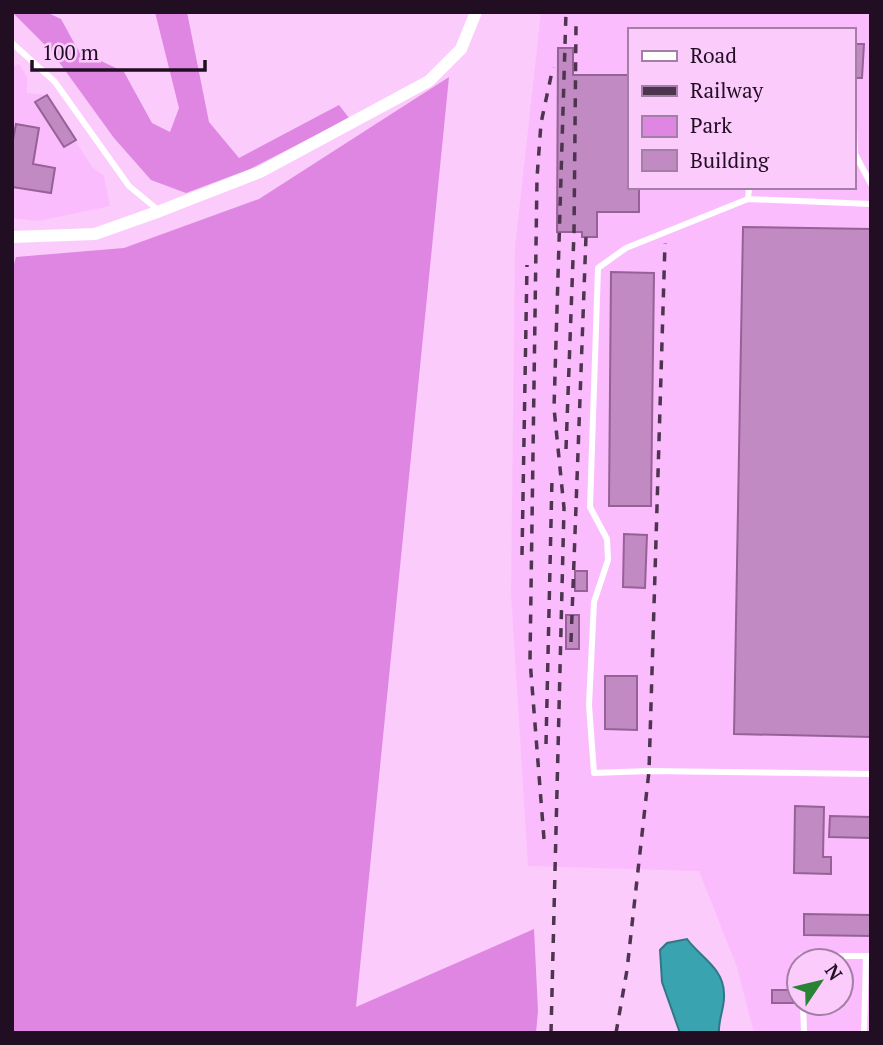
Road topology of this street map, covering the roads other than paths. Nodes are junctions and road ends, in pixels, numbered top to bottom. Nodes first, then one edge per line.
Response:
1 (477, 12) edge
2 (12, 43) edge
3 (855, 154) edge
4 (871, 184) edge
5 (749, 189) edge
6 (748, 199) junction
7 (871, 204) edge
8 (160, 211) junction
9 (12, 237) edge
10 (871, 774) edge
11 (868, 956) edge
12 (864, 1033) edge

1 - 8 street
2 - 8 lane
3 - 4 lane
5 - 6 lane
6 - 7 lane
6 - 10 lane
8 - 9 street
11 - 12 lane

